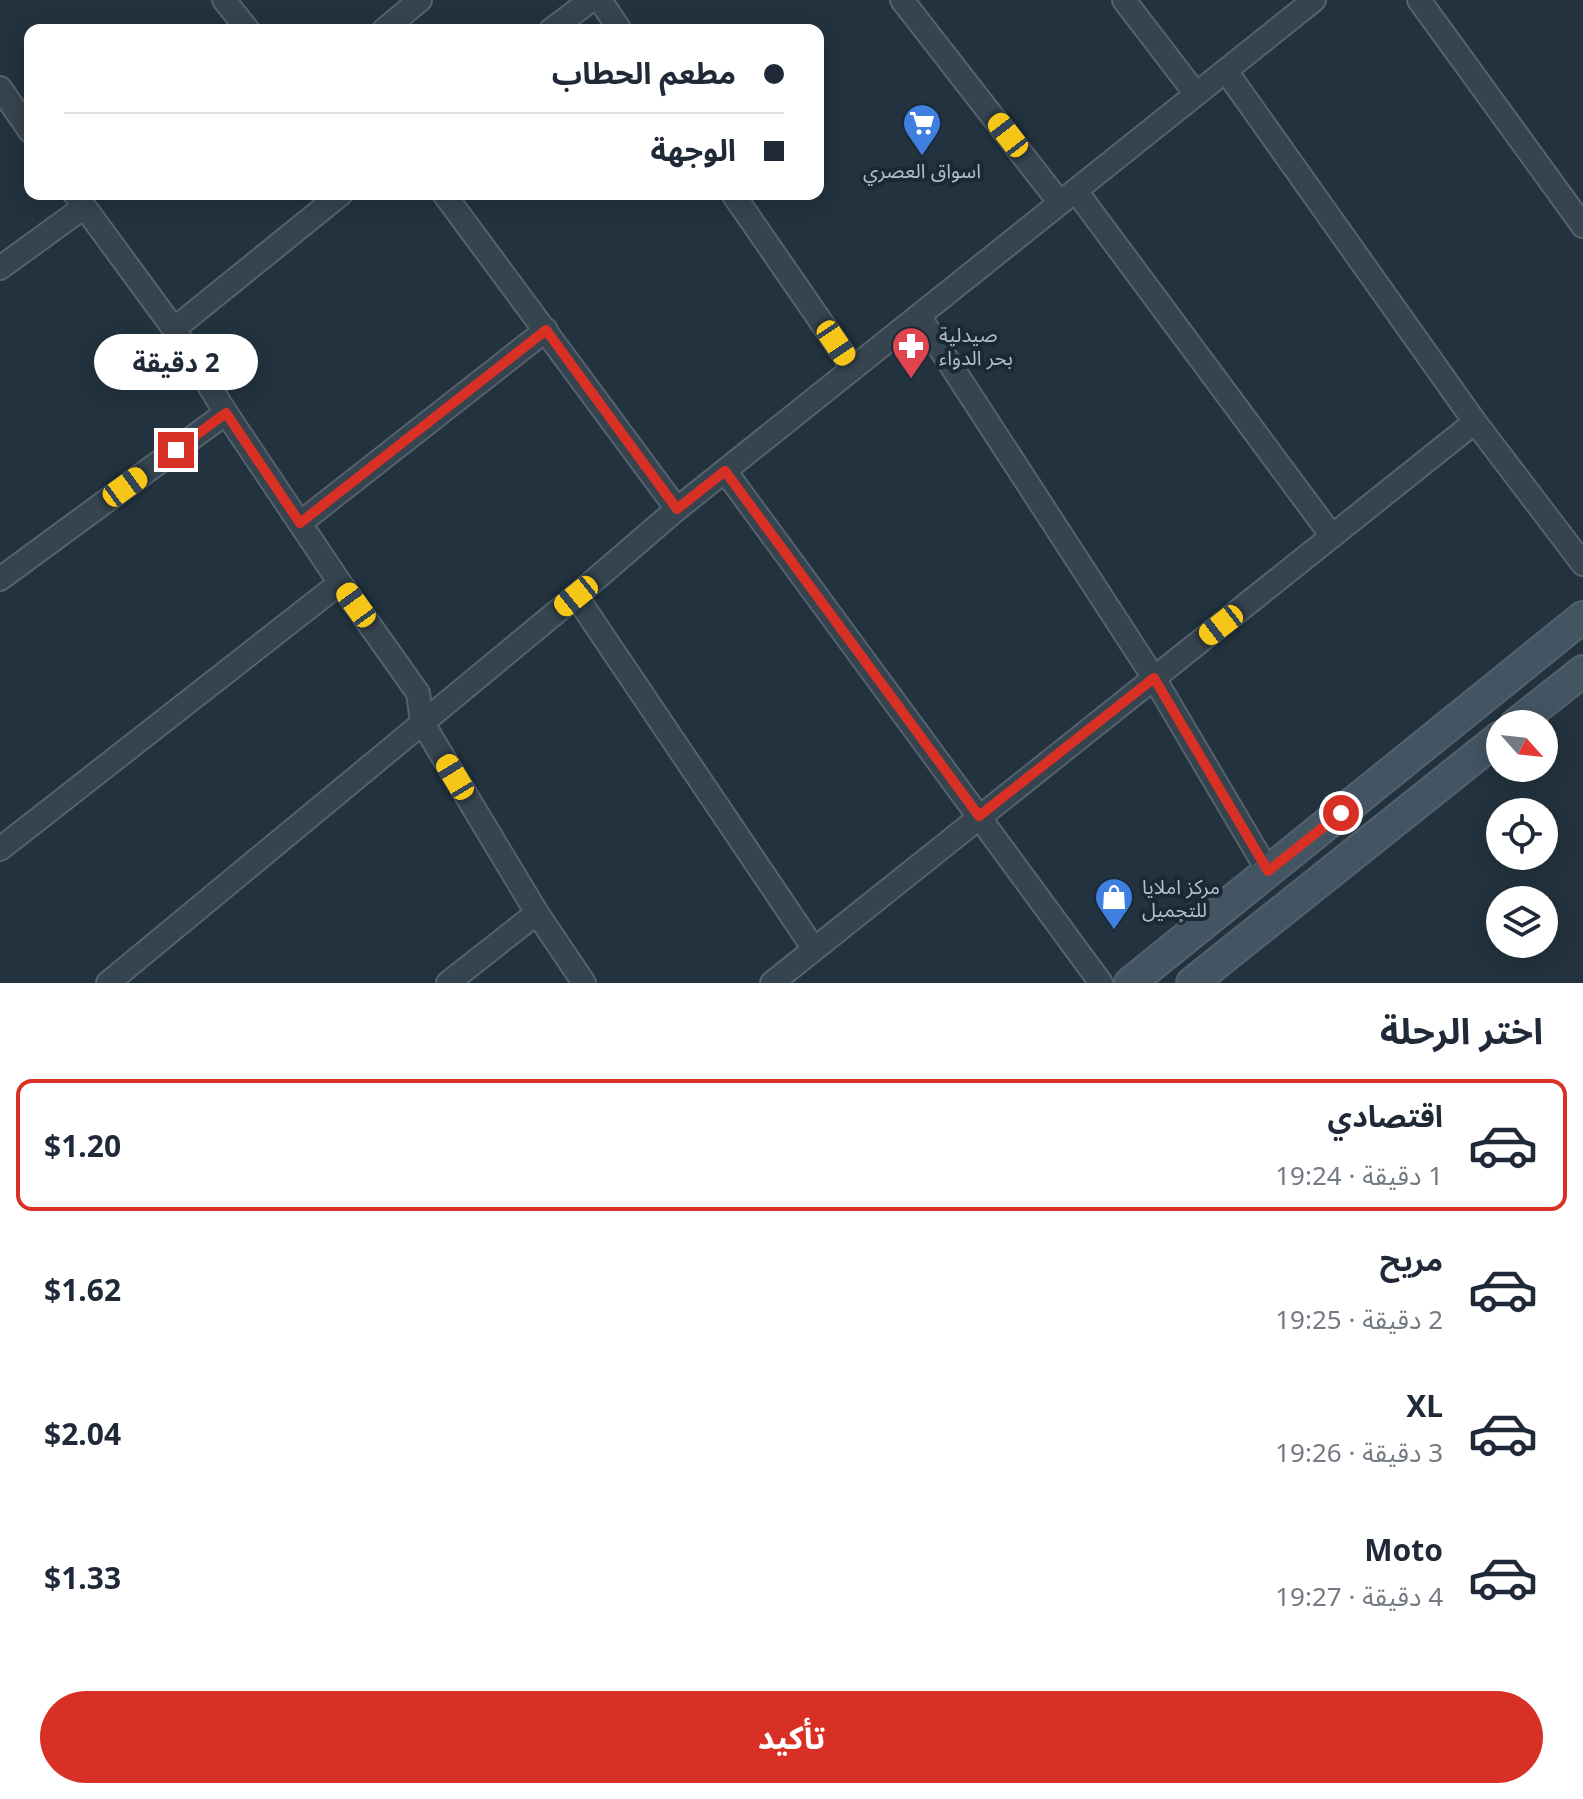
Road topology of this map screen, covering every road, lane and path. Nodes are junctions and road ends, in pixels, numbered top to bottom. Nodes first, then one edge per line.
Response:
1 (224, 0) edge
2 (420, 0) edge
3 (591, 0) edge
4 (600, 0) edge
5 (902, 0) edge
6 (1124, 0) edge
7 (1314, 0) edge
8 (1419, 0) edge
9 (243, 24) edge
10 (391, 24) edge
11 (559, 24) edge
12 (616, 24) edge
13 (1226, 71) junction
14 (0, 88) edge
15 (1196, 94) junction
16 (24, 122) edge
17 (1068, 197) junction
18 (334, 200) edge
19 (448, 200) edge
20 (737, 200) edge
21 (80, 201) edge
22 (1583, 226) edge
23 (0, 268) edge
24 (919, 316) junction
25 (174, 329) junction
26 (546, 330) junction
27 (853, 368) junction
28 (226, 413) junction
29 (1475, 422) junction
30 (725, 471) junction
31 (677, 509) junction
32 (300, 523) junction
33 (1332, 536) junction
34 (1583, 564) edge
35 (0, 579) edge
36 (340, 583) junction
37 (576, 596) junction
38 (1583, 617) edge
39 (1583, 671) edge
40 (1154, 678) junction
41 (1534, 710) edge
42 (422, 722) junction
43 (1486, 748) edge
44 (979, 816) junction
45 (0, 849) edge
46 (1268, 871) junction
47 (537, 913) junction
48 (814, 949) junction
49 (1167, 954) junction
50 (108, 983) edge
51 (448, 983) edge
52 (584, 983) edge
53 (772, 983) edge
54 (1101, 983) edge
55 (1130, 983) edge
56 (1186, 983) edge
57 (1192, 983) edge

1 - 9 street
2 - 10 street
3 - 11 street
4 - 12 street
5 - 17 street
6 - 15 street
7 - 13 street
8 - 22 street
13 - 15 street
13 - 29 street
14 - 16 street
15 - 17 street
17 - 24 street
17 - 33 street
18 - 25 street
19 - 26 street
20 - 27 street
21 - 23 street
21 - 25 street
24 - 27 street
24 - 40 street
25 - 28 street
26 - 31 street
26 - 32 street
27 - 30 street
28 - 32 street
28 - 35 street
29 - 33 street
29 - 34 street
30 - 31 street
30 - 44 street
31 - 37 street
32 - 36 street
33 - 40 street
36 - 42 street
36 - 45 street
37 - 42 street
37 - 48 street
38 - 46 street
39 - 41 street
40 - 44 street
40 - 46 street
42 - 47 street
42 - 50 street
43 - 57 street
44 - 48 street
44 - 54 street
46 - 49 street
47 - 51 street
47 - 52 street
48 - 53 street
49 - 55 street
49 - 56 street

